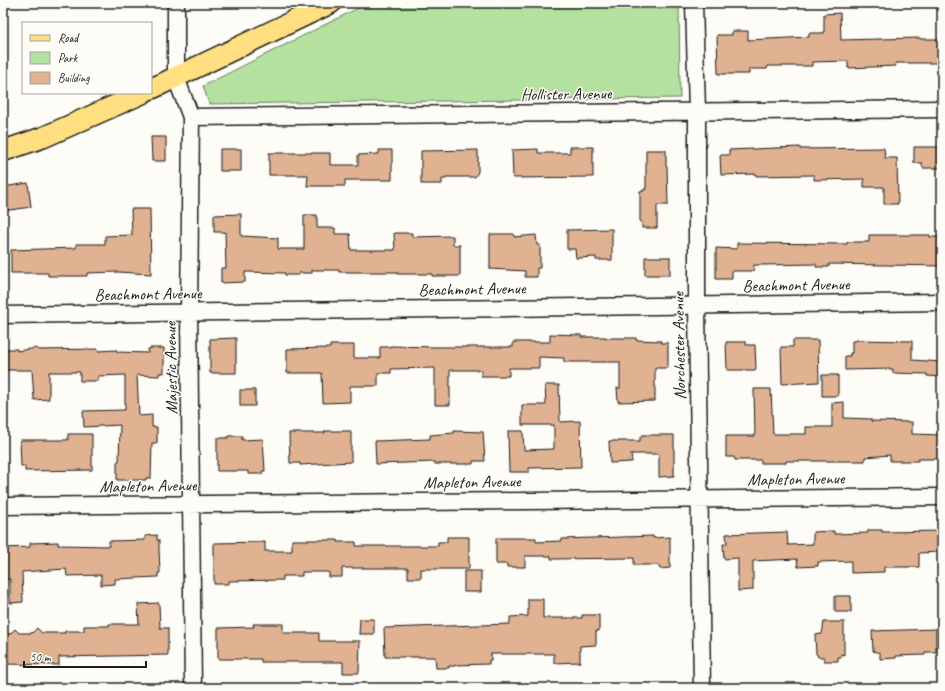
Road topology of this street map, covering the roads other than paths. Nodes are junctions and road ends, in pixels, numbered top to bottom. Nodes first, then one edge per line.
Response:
1 (176, 3) edge
2 (331, 3) edge
3 (694, 3) edge
4 (176, 78) junction
5 (152, 89) edge
6 (141, 94) edge
7 (942, 109) edge
8 (697, 111) junction
9 (191, 117) junction
10 (3, 151) edge
11 (942, 302) edge
12 (698, 305) junction
13 (189, 312) junction
14 (3, 315) edge
15 (942, 497) edge
16 (700, 499) junction
17 (191, 505) junction
18 (3, 506) edge
19 (193, 688) edge
20 (702, 688) edge

1 - 4 street, Majestic Avenue
2 - 4 main road
3 - 8 street, Norchester Avenue
4 - 5 main road
4 - 9 street, Majestic Avenue
6 - 10 main road
7 - 8 street, Hollister Avenue
8 - 9 street, Hollister Avenue
8 - 12 street, Norchester Avenue
9 - 13 street, Majestic Avenue
11 - 12 street, Beachmont Avenue
12 - 13 street, Beachmont Avenue
12 - 16 street, Norchester Avenue
13 - 14 street, Beachmont Avenue
13 - 17 street, Majestic Avenue
15 - 16 street, Mapleton Avenue
16 - 17 street, Mapleton Avenue
16 - 20 street, Norchester Avenue
17 - 18 street, Mapleton Avenue
17 - 19 street, Majestic Avenue

